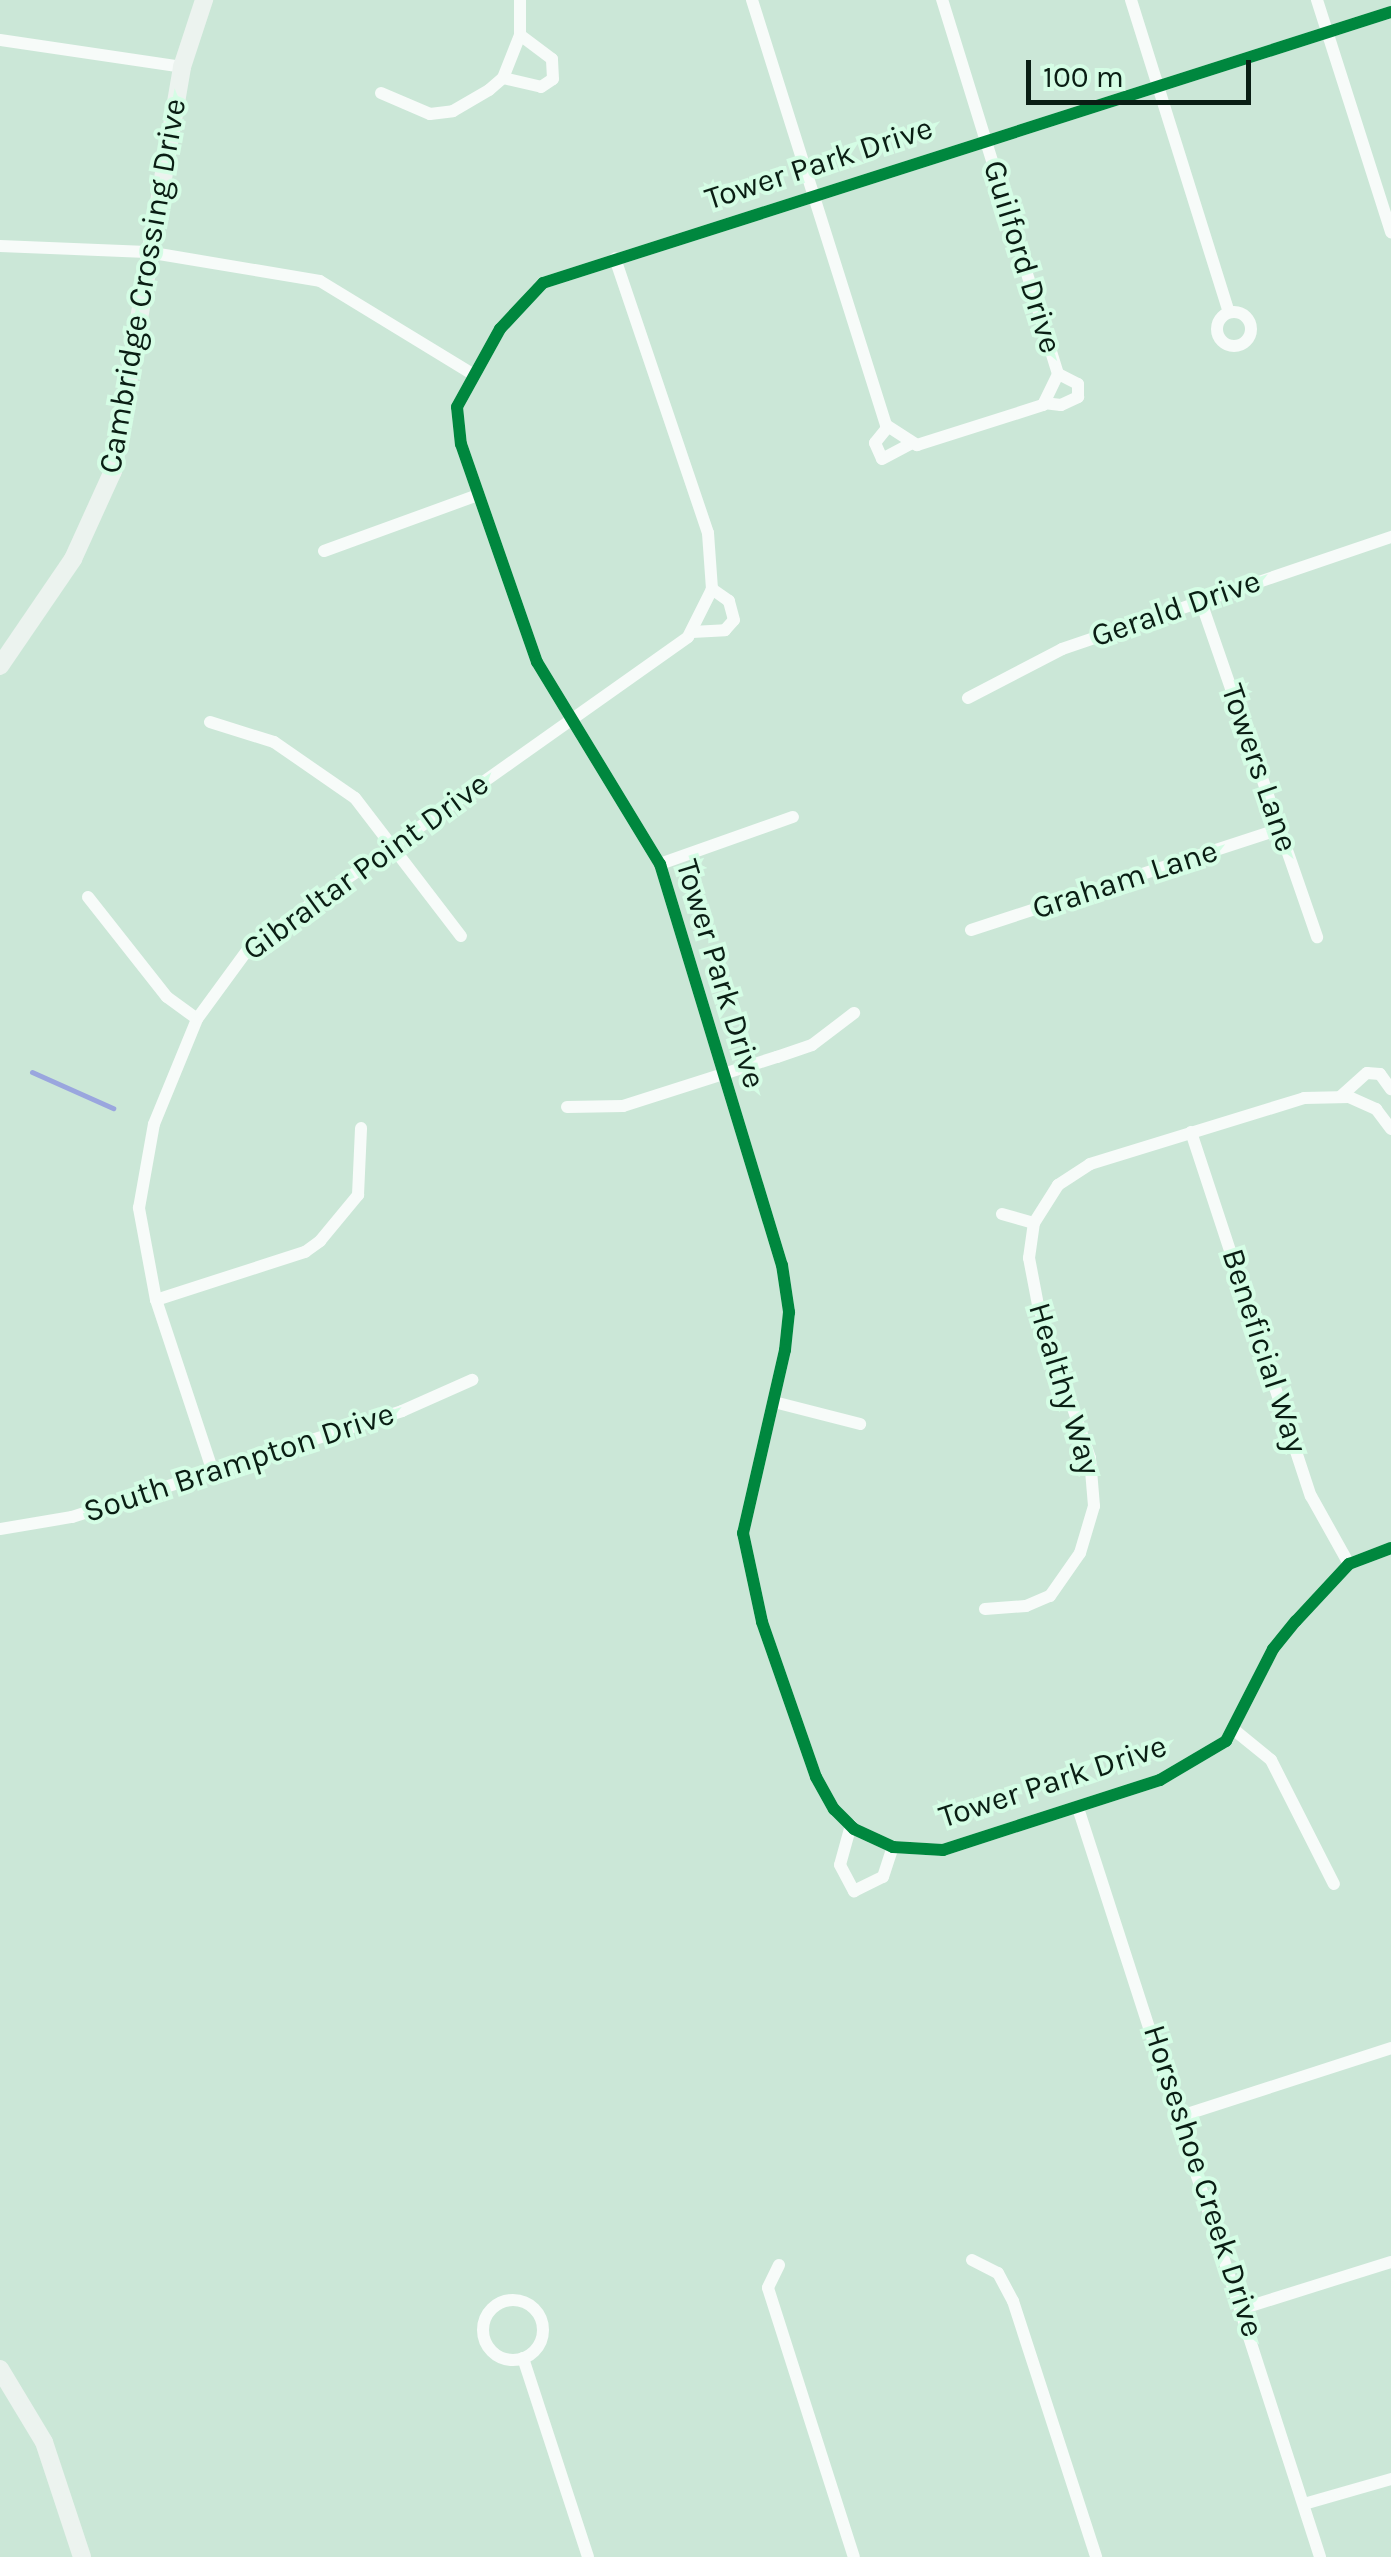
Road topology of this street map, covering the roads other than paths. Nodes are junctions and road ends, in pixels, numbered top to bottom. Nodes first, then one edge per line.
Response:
1 (204, 0) edge
2 (520, 0) edge
3 (752, 0) edge
4 (942, 0) edge
5 (1131, 0) edge
6 (1318, 0) edge
7 (1391, 12) edge
8 (1328, 34) junction
9 (520, 35) junction
10 (0, 40) edge
11 (182, 67) junction
12 (502, 78) junction
13 (1158, 87) junction
14 (382, 92) dead end
15 (986, 140) junction
16 (813, 195) junction
17 (1391, 232) edge
18 (0, 246) edge
19 (147, 252) junction
20 (615, 258) junction
21 (1228, 312) dead end
22 (471, 373) junction
23 (1058, 374) junction
24 (1044, 403) junction
25 (887, 428) junction
26 (910, 444) junction
27 (478, 496) junction
28 (1391, 537) edge
29 (324, 551) dead end
30 (712, 590) junction
31 (1200, 599) junction
32 (692, 632) junction
33 (0, 666) edge
34 (968, 698) dead end
35 (572, 720) junction
36 (210, 722) dead end
37 (793, 816) dead end
38 (1280, 830) junction
39 (394, 842) junction
40 (660, 864) junction
41 (88, 897) dead end
42 (971, 930) dead end
43 (461, 936) dead end
44 (1317, 937) dead end
45 (854, 1013) dead end
46 (198, 1019) junction
47 (722, 1075) junction
48 (1391, 1093) edge
49 (1340, 1097) junction
50 (567, 1107) dead end
51 (1388, 1125) edge
52 (361, 1128) dead end
53 (1192, 1132) junction
54 (1002, 1214) dead end
55 (1034, 1223) junction
56 (156, 1300) junction
57 (472, 1380) dead end
58 (774, 1402) junction
59 (860, 1424) dead end
60 (212, 1472) junction
61 (0, 1529) edge
62 (1391, 1548) edge
63 (1349, 1564) junction
64 (985, 1609) dead end
65 (1233, 1729) junction
66 (1078, 1808) junction
67 (850, 1826) junction
68 (893, 1847) junction
69 (1334, 1884) dead end
70 (1391, 2048) edge
71 (1181, 2116) junction
72 (972, 2260) dead end
73 (1391, 2262) edge
74 (778, 2265) dead end
75 (1244, 2308) junction
76 (523, 2358) junction
77 (0, 2369) edge
78 (1391, 2478) edge
79 (1304, 2504) junction
80 (82, 2557) edge
81 (588, 2557) edge
82 (854, 2557) edge
83 (1096, 2557) edge
84 (1320, 2557) edge

1 - 11 street, Cambridge Crossing Drive
2 - 9 street
3 - 16 street, Guilford Drive
4 - 15 street, Guilford Drive
5 - 13 street
6 - 8 street
7 - 8 street, Tower Park Drive
8 - 13 street, Tower Park Drive
8 - 17 street
9 - 12 street
9 - 12 street
10 - 11 street
11 - 19 street, Cambridge Crossing Drive
12 - 14 street
13 - 15 street, Tower Park Drive
13 - 21 street
15 - 16 street, Tower Park Drive
15 - 23 street, Guilford Drive
16 - 20 street, Tower Park Drive
16 - 25 street, Guilford Drive
18 - 19 street
19 - 22 street
19 - 33 street, Cambridge Crossing Drive
20 - 22 street, Tower Park Drive
20 - 30 street, Gibraltar Point Drive
22 - 27 street, Tower Park Drive
23 - 24 street, Guilford Drive
23 - 24 street, Guilford Drive
24 - 26 street, Guilford Drive
25 - 26 street
25 - 26 street, Guilford Drive
27 - 29 street
27 - 35 street, Tower Park Drive
28 - 31 street, Gerald Drive
30 - 32 street, Gibraltar Point Drive
30 - 32 street, Gibraltar Point Drive
31 - 34 street, Gerald Drive
31 - 38 street, Towers Lane
32 - 35 street, Gibraltar Point Drive
35 - 39 street, Gibraltar Point Drive
35 - 40 street, Tower Park Drive
36 - 39 street
37 - 40 street
38 - 42 street, Graham Lane
38 - 44 street, Towers Lane
39 - 43 street
39 - 46 street, Gibraltar Point Drive
40 - 47 street, Tower Park Drive
41 - 46 street
45 - 47 street
46 - 56 street, Gibraltar Point Drive
47 - 50 street
47 - 58 street, Tower Park Drive
48 - 49 street
48 - 51 street
49 - 51 street
49 - 53 street
52 - 56 street
53 - 55 street
53 - 63 street, Beneficial Way
54 - 55 street
55 - 64 street, Healthy Way
56 - 60 street, Gibraltar Point Drive
57 - 60 street, South Brampton Drive
58 - 59 street
58 - 67 street, Tower Park Drive
60 - 61 street, South Brampton Drive
62 - 63 street, Tower Park Drive
63 - 65 street, Tower Park Drive
65 - 66 street, Tower Park Drive
65 - 69 street
66 - 68 street, Tower Park Drive
66 - 71 street, Horseshoe Creek Drive
67 - 68 street, Tower Park Drive
67 - 68 street
70 - 71 street
71 - 75 street, Horseshoe Creek Drive
72 - 83 street
73 - 75 street
74 - 82 street
75 - 79 street, Horseshoe Creek Drive
76 - 76 street
76 - 81 street
77 - 80 street
78 - 79 street
79 - 84 street, Horseshoe Creek Drive

